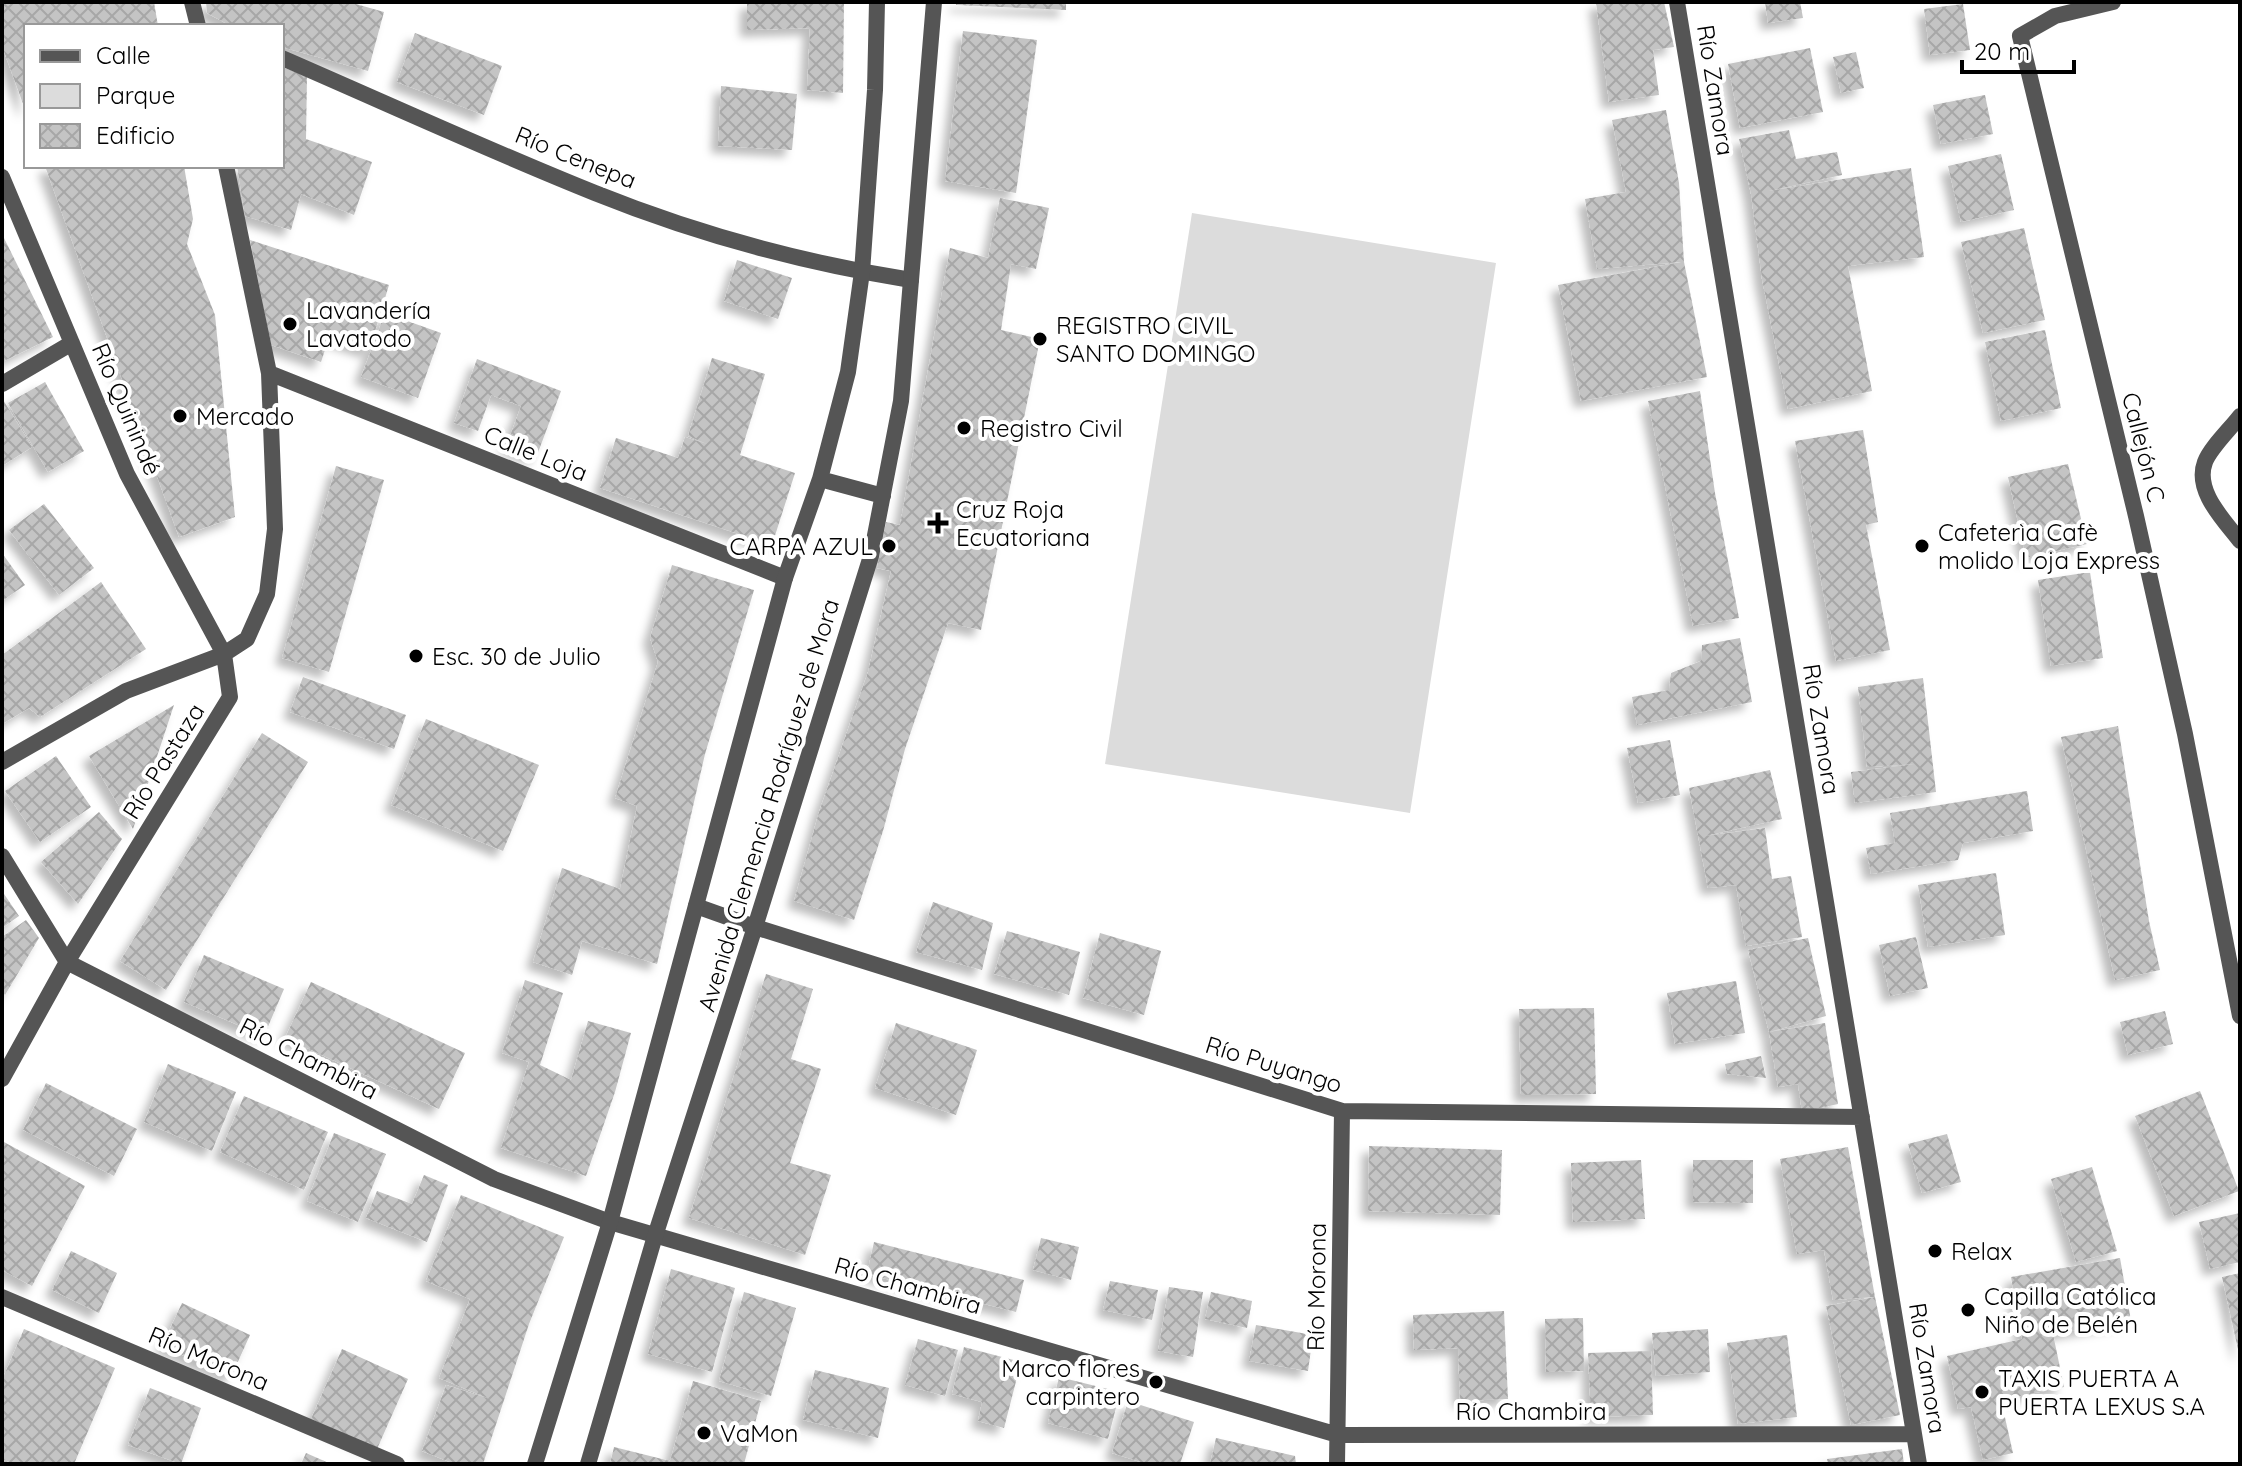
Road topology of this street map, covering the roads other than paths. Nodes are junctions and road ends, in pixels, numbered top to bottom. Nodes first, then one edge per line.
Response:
1 (192, 2) edge
2 (877, 2) edge
3 (934, 2) edge
4 (1677, 2) edge
5 (2113, 2) edge
6 (201, 24) edge
7 (284, 59) edge
8 (226, 168) edge
9 (2, 177) edge
10 (862, 272) junction
11 (911, 280) junction
12 (72, 343) junction
13 (269, 373) junction
14 (2, 384) edge
15 (2240, 416) edge
16 (820, 479) junction
17 (883, 496) junction
18 (2240, 541) edge
19 (785, 578) junction
20 (224, 654) junction
21 (2, 762) edge
22 (2, 856) edge
23 (696, 906) junction
24 (755, 927) junction
25 (67, 962) junction
26 (2240, 1016) edge
27 (2, 1079) edge
28 (1342, 1111) junction
29 (1862, 1117) junction
30 (610, 1222) junction
31 (655, 1236) junction
32 (2, 1297) edge
33 (1914, 1434) junction
34 (1338, 1435) junction
35 (397, 1464) edge
36 (535, 1464) edge
37 (588, 1464) edge
38 (1337, 1464) edge
39 (1919, 1464) edge

1 - 6 street
2 - 10 street, Avenida Clemencia Rodríguez de Mora
3 - 11 street, Avenida Clemencia Rodríguez de Mora
4 - 29 street, Río Zamora
5 - 26 street, Callejón C
7 - 10 street, Río Cenepa
8 - 13 street
9 - 12 street, Río Quinindé
10 - 11 street, Río Cenepa
10 - 16 street, Avenida Clemencia Rodríguez de Mora
11 - 17 street, Avenida Clemencia Rodríguez de Mora
12 - 14 street
12 - 20 street, Río Quinindé
13 - 19 street, Calle Loja
13 - 20 street
15 - 18 street
16 - 17 street
16 - 19 street, Avenida Clemencia Rodríguez de Mora
17 - 24 street, Avenida Clemencia Rodríguez de Mora
19 - 23 street, Avenida Clemencia Rodríguez de Mora
20 - 21 street
20 - 25 street, Río Pastaza
22 - 25 street
23 - 24 street, Río Puyango
23 - 30 street, Avenida Clemencia Rodríguez de Mora
24 - 28 street, Río Puyango
24 - 31 street, Avenida Clemencia Rodríguez de Mora
25 - 27 street, Río Pastaza
25 - 30 street, Río Chambira
28 - 29 street, Río Puyango
28 - 34 street, Río Morona
29 - 33 street, Río Zamora
30 - 31 street, Río Chambira
30 - 36 street, Avenida Clemencia Rodríguez de Mora
31 - 34 street, Río Chambira
31 - 37 street, Avenida Clemencia Rodríguez de Mora
32 - 35 street, Río Morona
33 - 34 street, Río Chambira
33 - 39 street, Río Zamora
34 - 38 street, Río Morona

